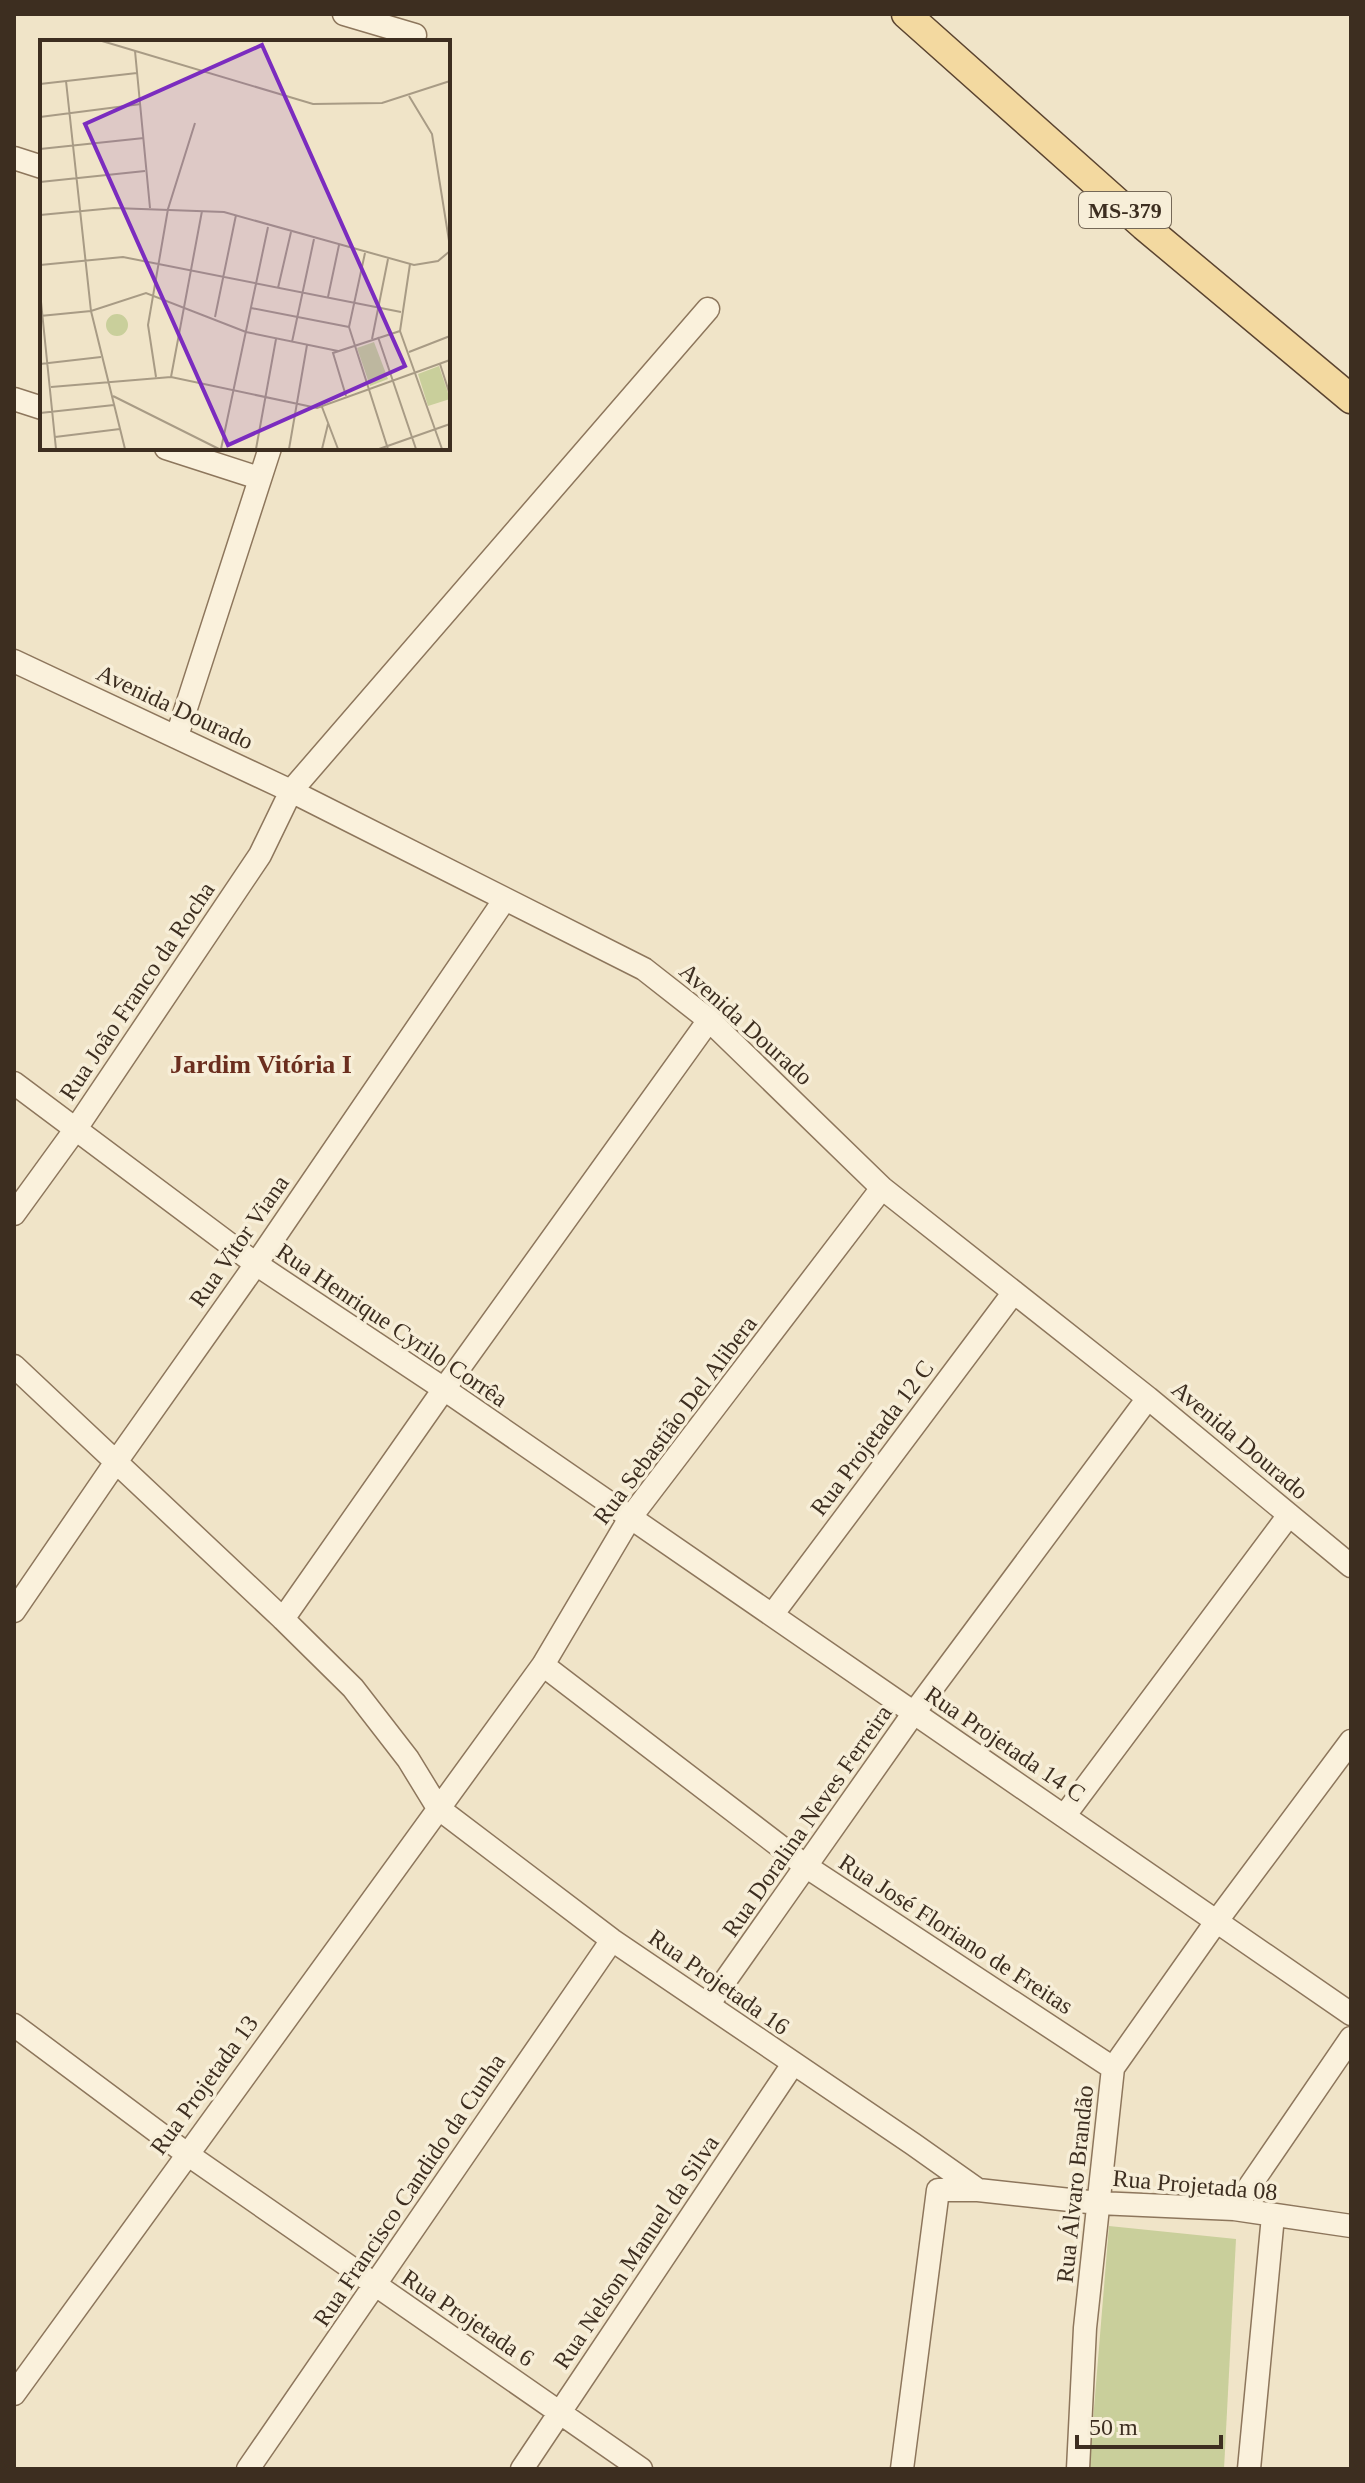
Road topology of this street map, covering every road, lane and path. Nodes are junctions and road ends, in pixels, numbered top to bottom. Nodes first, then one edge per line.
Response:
1 (344, 14) edge
2 (906, 14) edge
3 (416, 30) edge
4 (14, 158) edge
5 (40, 166) edge
6 (708, 309) dead end
7 (14, 399) edge
8 (1351, 399) edge
9 (40, 407) edge
10 (172, 450) edge
11 (269, 450) edge
12 (259, 478) junction
13 (14, 661) edge
14 (177, 736) junction
15 (291, 791) junction
16 (505, 899) junction
17 (709, 1020) junction
18 (14, 1083) edge
19 (75, 1130) junction
20 (882, 1188) junction
21 (14, 1214) edge
22 (256, 1264) junction
23 (1014, 1292) junction
24 (14, 1366) edge
25 (444, 1389) junction
26 (1148, 1398) junction
27 (116, 1462) junction
28 (1289, 1515) junction
29 (630, 1518) junction
30 (1351, 1566) edge
31 (14, 1611) edge
32 (772, 1615) junction
33 (283, 1619) junction
34 (543, 1665) junction
35 (913, 1714) junction
36 (1351, 1741) edge
37 (438, 1808) junction
38 (1065, 1815) junction
39 (807, 1867) junction
40 (1216, 1922) junction
41 (612, 1940) junction
42 (708, 2005) junction
43 (1351, 2014) edge
44 (14, 2025) edge
45 (1351, 2038) edge
46 (793, 2064) junction
47 (1113, 2068) junction
48 (187, 2154) junction
49 (978, 2190) junction
50 (1098, 2203) junction
51 (1234, 2209) junction
52 (1273, 2216) junction
53 (1351, 2226) edge
54 (375, 2286) junction
55 (14, 2394) edge
56 (561, 2413) junction
57 (248, 2469) edge
58 (522, 2469) edge
59 (641, 2469) edge
60 (902, 2469) edge
61 (1078, 2469) edge
62 (1249, 2469) edge

1 - 3 street
2 - 8 main road, MS-379
4 - 5 street
6 - 15 street, Rua João Franco da Rocha
7 - 9 street
10 - 12 street
11 - 12 street
12 - 14 street
13 - 14 street, Avenida Dourado
14 - 15 street, Avenida Dourado
15 - 16 street, Avenida Dourado
15 - 19 street, Rua João Franco da Rocha
16 - 17 street, Avenida Dourado
16 - 22 street, Rua Vitor Viana
17 - 20 street, Avenida Dourado
17 - 25 street
18 - 19 street, Rua Henrique Cyrilo Corrêa
19 - 21 street, Rua João Franco da Rocha
19 - 22 street, Rua Henrique Cyrilo Corrêa
20 - 23 street, Avenida Dourado
20 - 29 street, Rua Sebastião Del Alibera
22 - 25 street, Rua Henrique Cyrilo Corrêa
22 - 27 street, Rua Vitor Viana
23 - 26 street, Avenida Dourado
23 - 32 street, Rua Projetada 12 C
24 - 27 street
25 - 29 street, Rua Henrique Cyrilo Corrêa
25 - 33 street
26 - 28 street, Avenida Dourado
26 - 35 street, Rua Doralina Neves Ferreira
27 - 31 street, Rua Vitor Viana
27 - 33 street
28 - 30 street, Avenida Dourado
28 - 38 street
29 - 32 street, Rua Projetada 14 C
29 - 34 street, Rua Sebastião Del Alibera
32 - 35 street, Rua Projetada 14 C
33 - 37 street
34 - 37 street, Rua Sebastião Del Alibera
34 - 39 street, Rua José Floriano de Freitas
35 - 38 street, Rua Projetada 14 C
35 - 39 street, Rua Doralina Neves Ferreira
36 - 40 street, Rua Álvaro Brandão
37 - 41 street, Rua Projetada 16
37 - 48 street, Rua Projetada 13
38 - 40 street, Rua Projetada 14 C
39 - 42 street, Rua Doralina Neves Ferreira
39 - 47 street, Rua José Floriano de Freitas
40 - 43 street, Rua Projetada 14 C
40 - 47 street, Rua Álvaro Brandão
41 - 42 street, Rua Projetada 16
41 - 54 street, Rua Francisco Candido da Cunha
42 - 46 street, Rua Projetada 16
44 - 48 street, Rua Projetada 6
45 - 51 street
46 - 49 street, Rua Projetada 16
46 - 56 street, Rua Nelson Manuel da Silva
47 - 50 street, Rua Álvaro Brandão
48 - 54 street, Rua Projetada 6
48 - 55 street, Rua Projetada 13
49 - 50 street, Rua Projetada 08
49 - 60 street, Rua Projetada 08
50 - 51 street, Rua Projetada 08
50 - 61 street, Rua Álvaro Brandão
51 - 52 street, Rua Projetada 08
52 - 53 street, Rua Projetada 08
52 - 62 street
54 - 56 street, Rua Projetada 6
54 - 57 street, Rua Francisco Candido da Cunha
56 - 58 street, Rua Nelson Manuel da Silva
56 - 59 street, Rua Projetada 6

